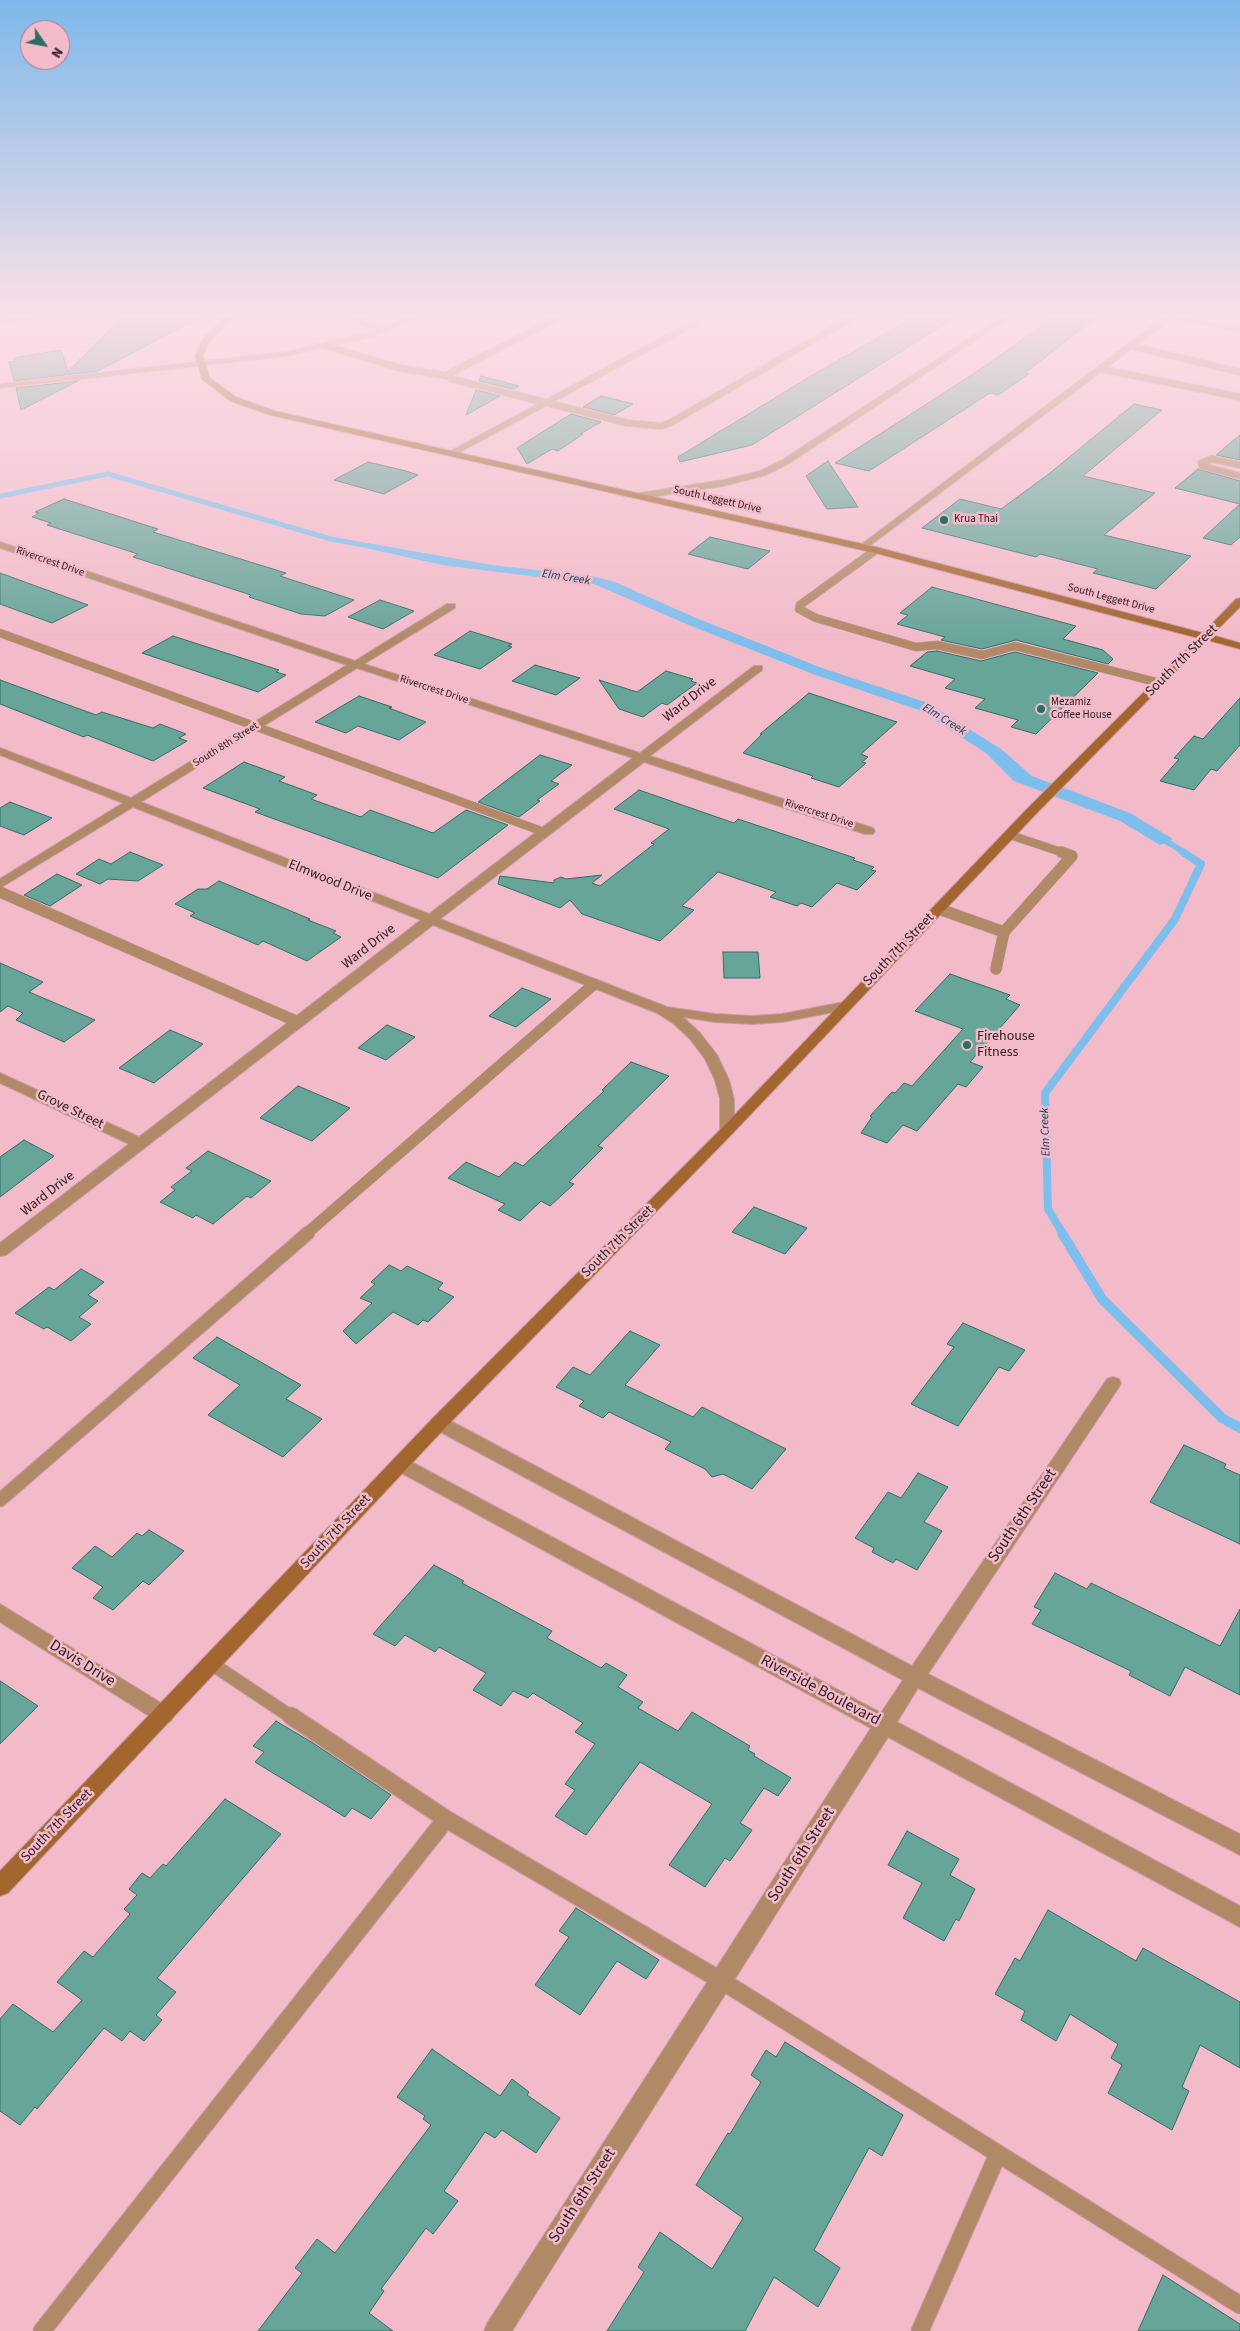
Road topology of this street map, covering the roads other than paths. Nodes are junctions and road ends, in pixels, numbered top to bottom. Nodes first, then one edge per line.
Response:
1 (324, 426) edge
2 (502, 426) edge
3 (840, 426) edge
4 (1025, 426) edge
5 (451, 453) junction
6 (1240, 465) edge
7 (1240, 476) edge
8 (640, 496) junction
9 (0, 545) edge
10 (863, 547) junction
11 (876, 550) junction
12 (1240, 601) edge
13 (451, 606) dead end
14 (0, 633) edge
15 (1206, 637) junction
16 (1240, 646) edge
17 (357, 665) junction
18 (758, 668) dead end
19 (1160, 683) junction
20 (256, 727) junction
21 (0, 750) edge
22 (642, 757) junction
23 (132, 803) junction
24 (869, 831) dead end
25 (544, 832) junction
26 (1010, 835) junction
27 (0, 884) edge
28 (0, 892) edge
29 (939, 908) junction
30 (430, 920) junction
31 (1004, 932) junction
32 (996, 970) dead end
33 (594, 984) junction
34 (844, 1006) junction
35 (662, 1010) junction
36 (298, 1022) junction
37 (0, 1077) edge
38 (727, 1130) junction
39 (140, 1144) junction
40 (0, 1251) edge
41 (1113, 1383) dead end
42 (439, 1423) junction
43 (400, 1464) junction
44 (0, 1500) edge
45 (0, 1612) edge
46 (212, 1664) junction
47 (915, 1677) junction
48 (164, 1715) junction
49 (885, 1726) junction
50 (446, 1819) junction
51 (1240, 1845) edge
52 (0, 1886) edge
53 (1240, 1917) edge
54 (722, 1981) junction
55 (998, 2154) junction
56 (1240, 2305) edge
57 (42, 2331) edge
58 (497, 2331) edge
59 (920, 2331) edge

1 - 5 main road, South Leggett Drive
2 - 5 street
3 - 8 street
4 - 10 lane
5 - 8 main road, South Leggett Drive
6 - 7 lane
8 - 10 main road, South Leggett Drive
9 - 17 street, Rivercrest Drive
10 - 11 main road, South Leggett Drive
11 - 15 main road, South Leggett Drive
11 - 19 lane
12 - 15 main road, South 7th Street
13 - 17 street, South 8th Street
14 - 20 lane
15 - 16 main road, South Leggett Drive
15 - 19 main road, South 7th Street
17 - 20 street, South 8th Street
17 - 22 street, Rivercrest Drive
18 - 22 street, Ward Drive
19 - 26 main road, South 7th Street
20 - 23 street, South 8th Street
20 - 25 lane
21 - 23 street, Elmwood Drive
22 - 24 street, Rivercrest Drive
22 - 25 street, Ward Drive
23 - 27 street, South 8th Street
23 - 30 street, Elmwood Drive
25 - 30 street, Ward Drive
26 - 29 main road, South 7th Street
26 - 31 lane
28 - 36 lane
29 - 31 lane
29 - 34 main road, South 7th Street
30 - 33 street, Elmwood Drive
30 - 36 street, Ward Drive
31 - 32 lane
33 - 35 street, Elmwood Drive
33 - 44 lane
34 - 35 street, Elmwood Drive
34 - 38 main road, South 7th Street
35 - 38 street, Elmwood Drive
36 - 39 street, Ward Drive
37 - 39 street, Grove Street
38 - 42 main road, South 7th Street
39 - 40 street, Ward Drive
41 - 47 street, South 6th Street
42 - 43 main road, South 7th Street
42 - 47 street
43 - 46 main road, South 7th Street
43 - 49 street, Riverside Boulevard
45 - 48 street, Davis Drive
46 - 48 main road, South 7th Street
46 - 50 lane
47 - 49 street, South 6th Street
47 - 51 street
48 - 52 main road, South 7th Street
49 - 53 street, Riverside Boulevard
49 - 54 street, South 6th Street
50 - 54 lane
50 - 57 lane
54 - 55 lane
54 - 58 street, South 6th Street
55 - 56 lane
55 - 59 lane

